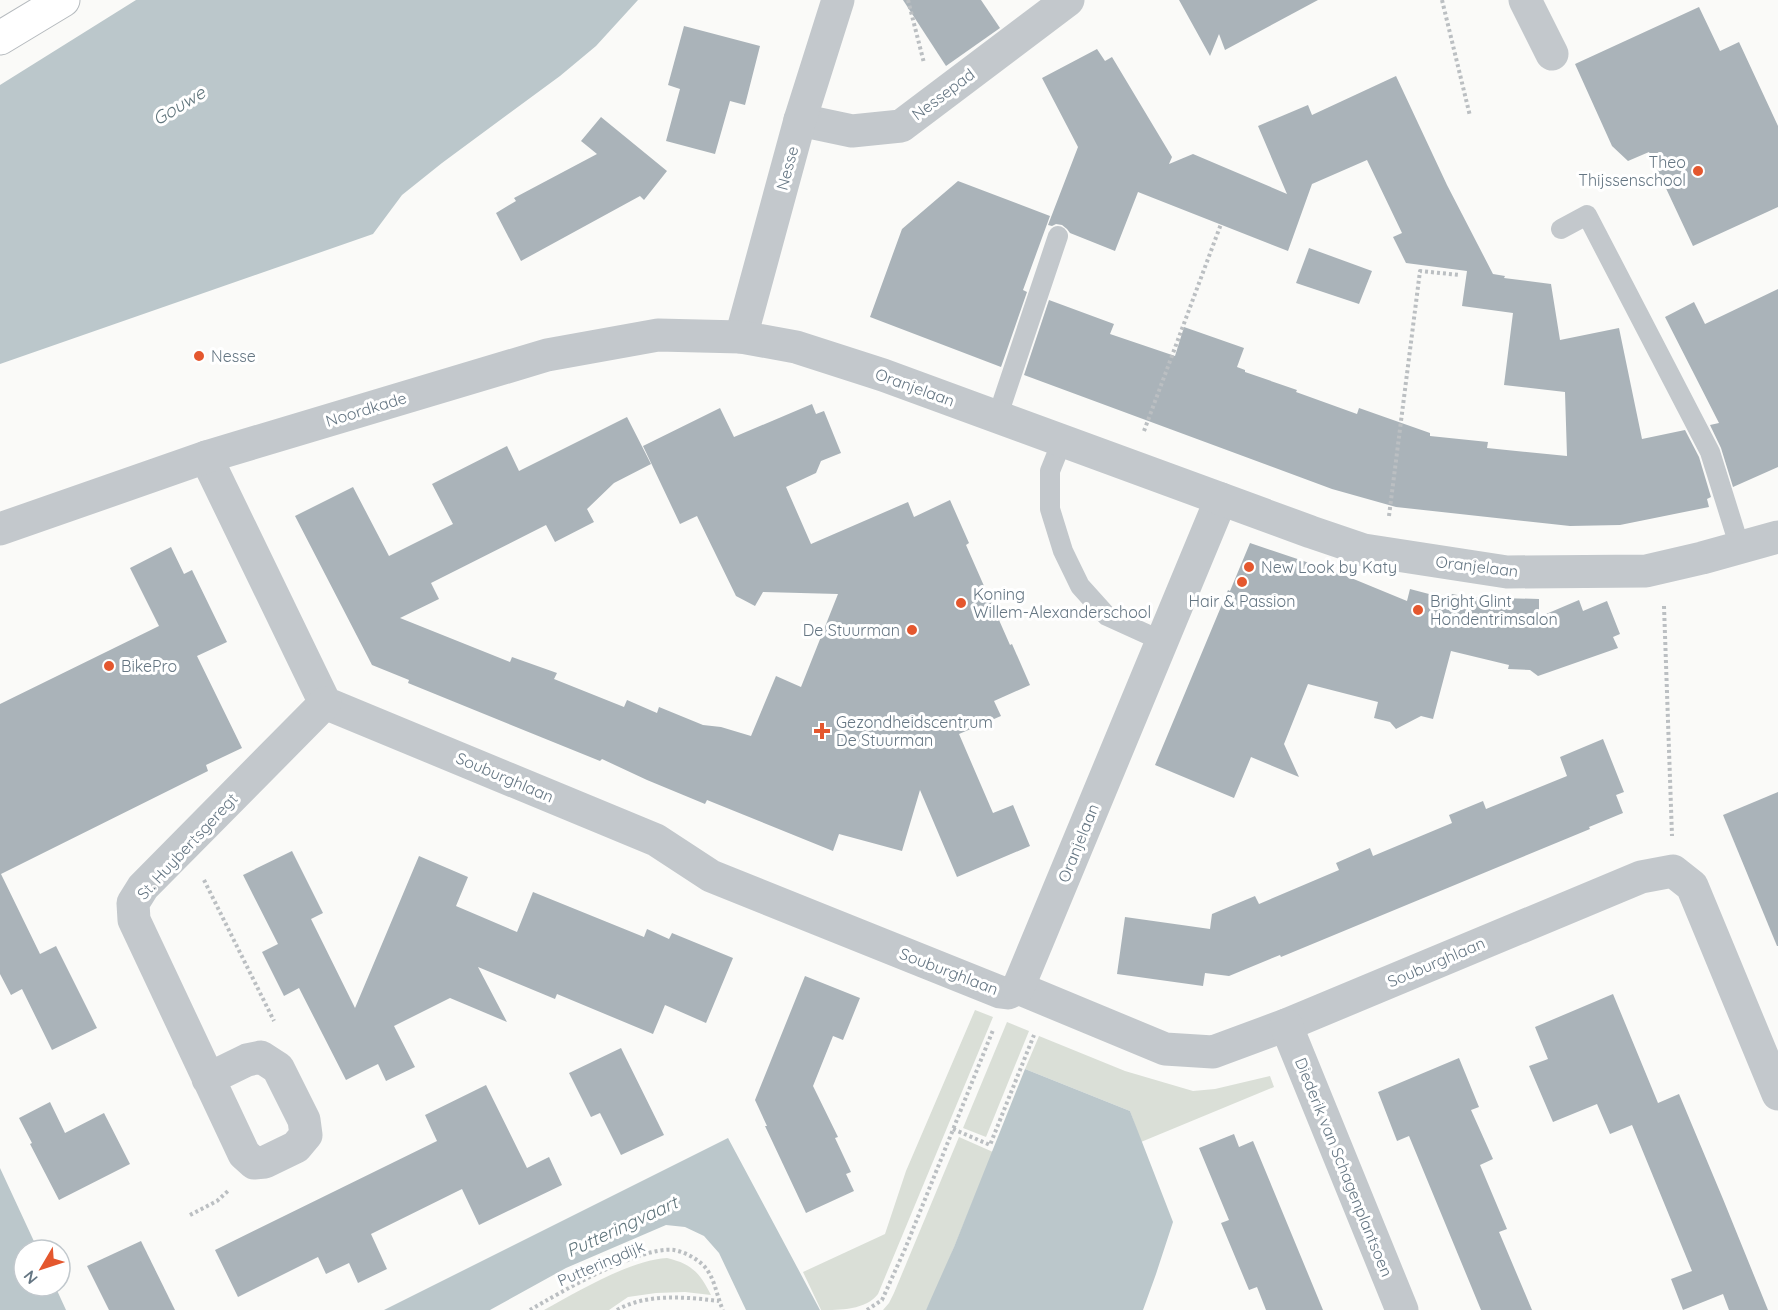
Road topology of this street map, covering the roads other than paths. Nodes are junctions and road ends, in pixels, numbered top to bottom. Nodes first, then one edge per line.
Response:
1 (63, 0) edge
2 (838, 0) edge
3 (1068, 0) edge
4 (1526, 0) edge
5 (0, 39) edge
6 (1552, 54) dead end
7 (800, 120) junction
8 (1561, 229) dead end
9 (1058, 236) dead end
10 (741, 337) junction
11 (997, 418) junction
12 (1062, 441) junction
13 (206, 457) junction
14 (1221, 499) junction
15 (0, 529) edge
16 (1778, 537) edge
17 (1740, 548) junction
18 (1162, 641) junction
19 (325, 703) junction
20 (1025, 993) junction
21 (1286, 1025) junction
22 (208, 1079) junction
23 (1778, 1094) edge
24 (1402, 1310) edge

1 - 5 main road
2 - 7 street, Nesse
3 - 7 street, Nessepad
4 - 6 street
7 - 10 street, Nesse
8 - 17 lane
9 - 11 lane
10 - 11 street, Oranjelaan
10 - 13 street, Noordkade
11 - 12 street, Oranjelaan
12 - 14 street, Oranjelaan
12 - 18 lane
13 - 15 street, Noordkade
13 - 19 street
14 - 17 street, Oranjelaan
14 - 18 street, Oranjelaan
16 - 17 street, Oranjelaan
18 - 20 street, Oranjelaan
19 - 20 street, Souburghlaan
19 - 22 street, St. Huybertsgeregt
20 - 21 street, Souburghlaan
21 - 23 street, Souburghlaan
21 - 24 street, Diederik van Schagenplantsoen
22 - 22 street, St. Huybertsgeregt

